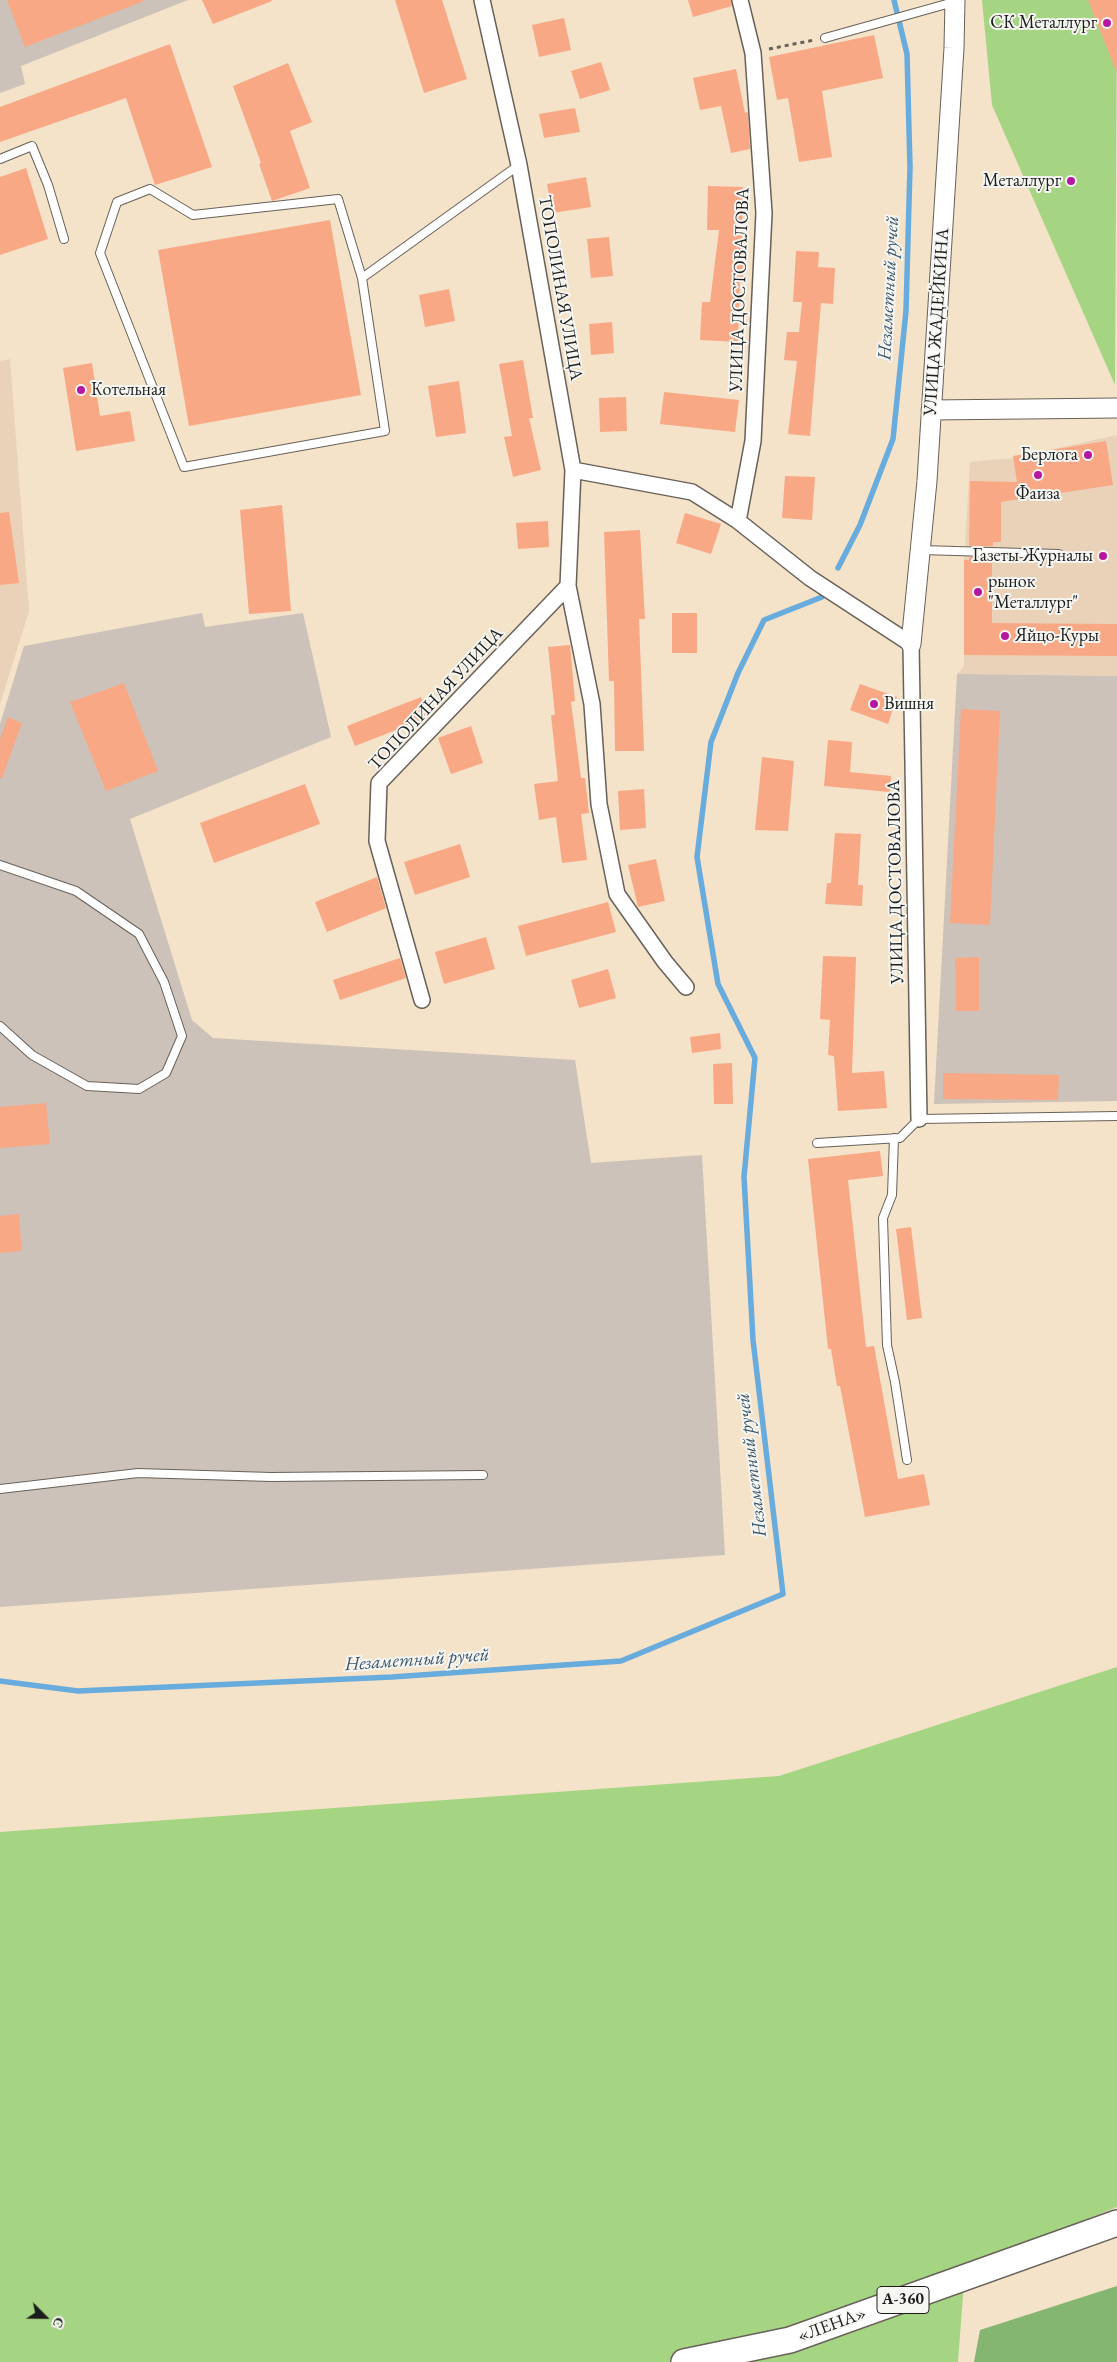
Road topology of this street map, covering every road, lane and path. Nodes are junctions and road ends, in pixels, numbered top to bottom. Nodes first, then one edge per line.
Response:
1 (482, 0) edge
2 (740, 0) edge
3 (955, 1) edge
4 (825, 38) joint
5 (752, 53) junction
6 (0, 160) edge
7 (519, 165) junction
8 (64, 239) dead end
9 (362, 278) junction
10 (1117, 408) edge
11 (931, 410) junction
12 (573, 470) junction
13 (738, 521) junction
14 (920, 550) junction
15 (1059, 554) dead end
16 (568, 586) junction
17 (911, 644) junction
18 (0, 865) edge
19 (686, 987) dead end
20 (422, 1000) dead end
21 (0, 1026) edge
22 (1117, 1116) edge
23 (919, 1119) junction
24 (894, 1138) junction
25 (817, 1143) dead end
26 (907, 1460) dead end
27 (483, 1475) dead end
28 (0, 1489) edge
29 (1117, 2223) edge
30 (684, 2362) edge

1 - 7 street, ТОПОЛИНАЯ УЛИЦА
2 - 5 street, УЛИЦА ДОСТОВАЛОВА
3 - 4 lane
3 - 11 street, УЛИЦА ЖАДЕЙКИНА
4 - 5 path
5 - 13 street, УЛИЦА ДОСТОВАЛОВА
6 - 8 lane
7 - 9 lane
7 - 12 street, ТОПОЛИНАЯ УЛИЦА
9 - 9 lane
10 - 11 street
11 - 14 street, УЛИЦА ЖАДЕЙКИНА
12 - 13 street
12 - 16 street, ТОПОЛИНАЯ УЛИЦА
13 - 17 street
14 - 15 lane
14 - 17 street, УЛИЦА ЖАДЕЙКИНА
16 - 19 street, ТОПОЛИНАЯ УЛИЦА
16 - 20 street, ТОПОЛИНАЯ УЛИЦА
17 - 23 street, УЛИЦА ДОСТОВАЛОВА
18 - 21 lane
22 - 23 lane
23 - 24 lane
24 - 25 lane
24 - 26 lane
27 - 28 lane
29 - 30 highway, «ЛЕНА» / А-360

